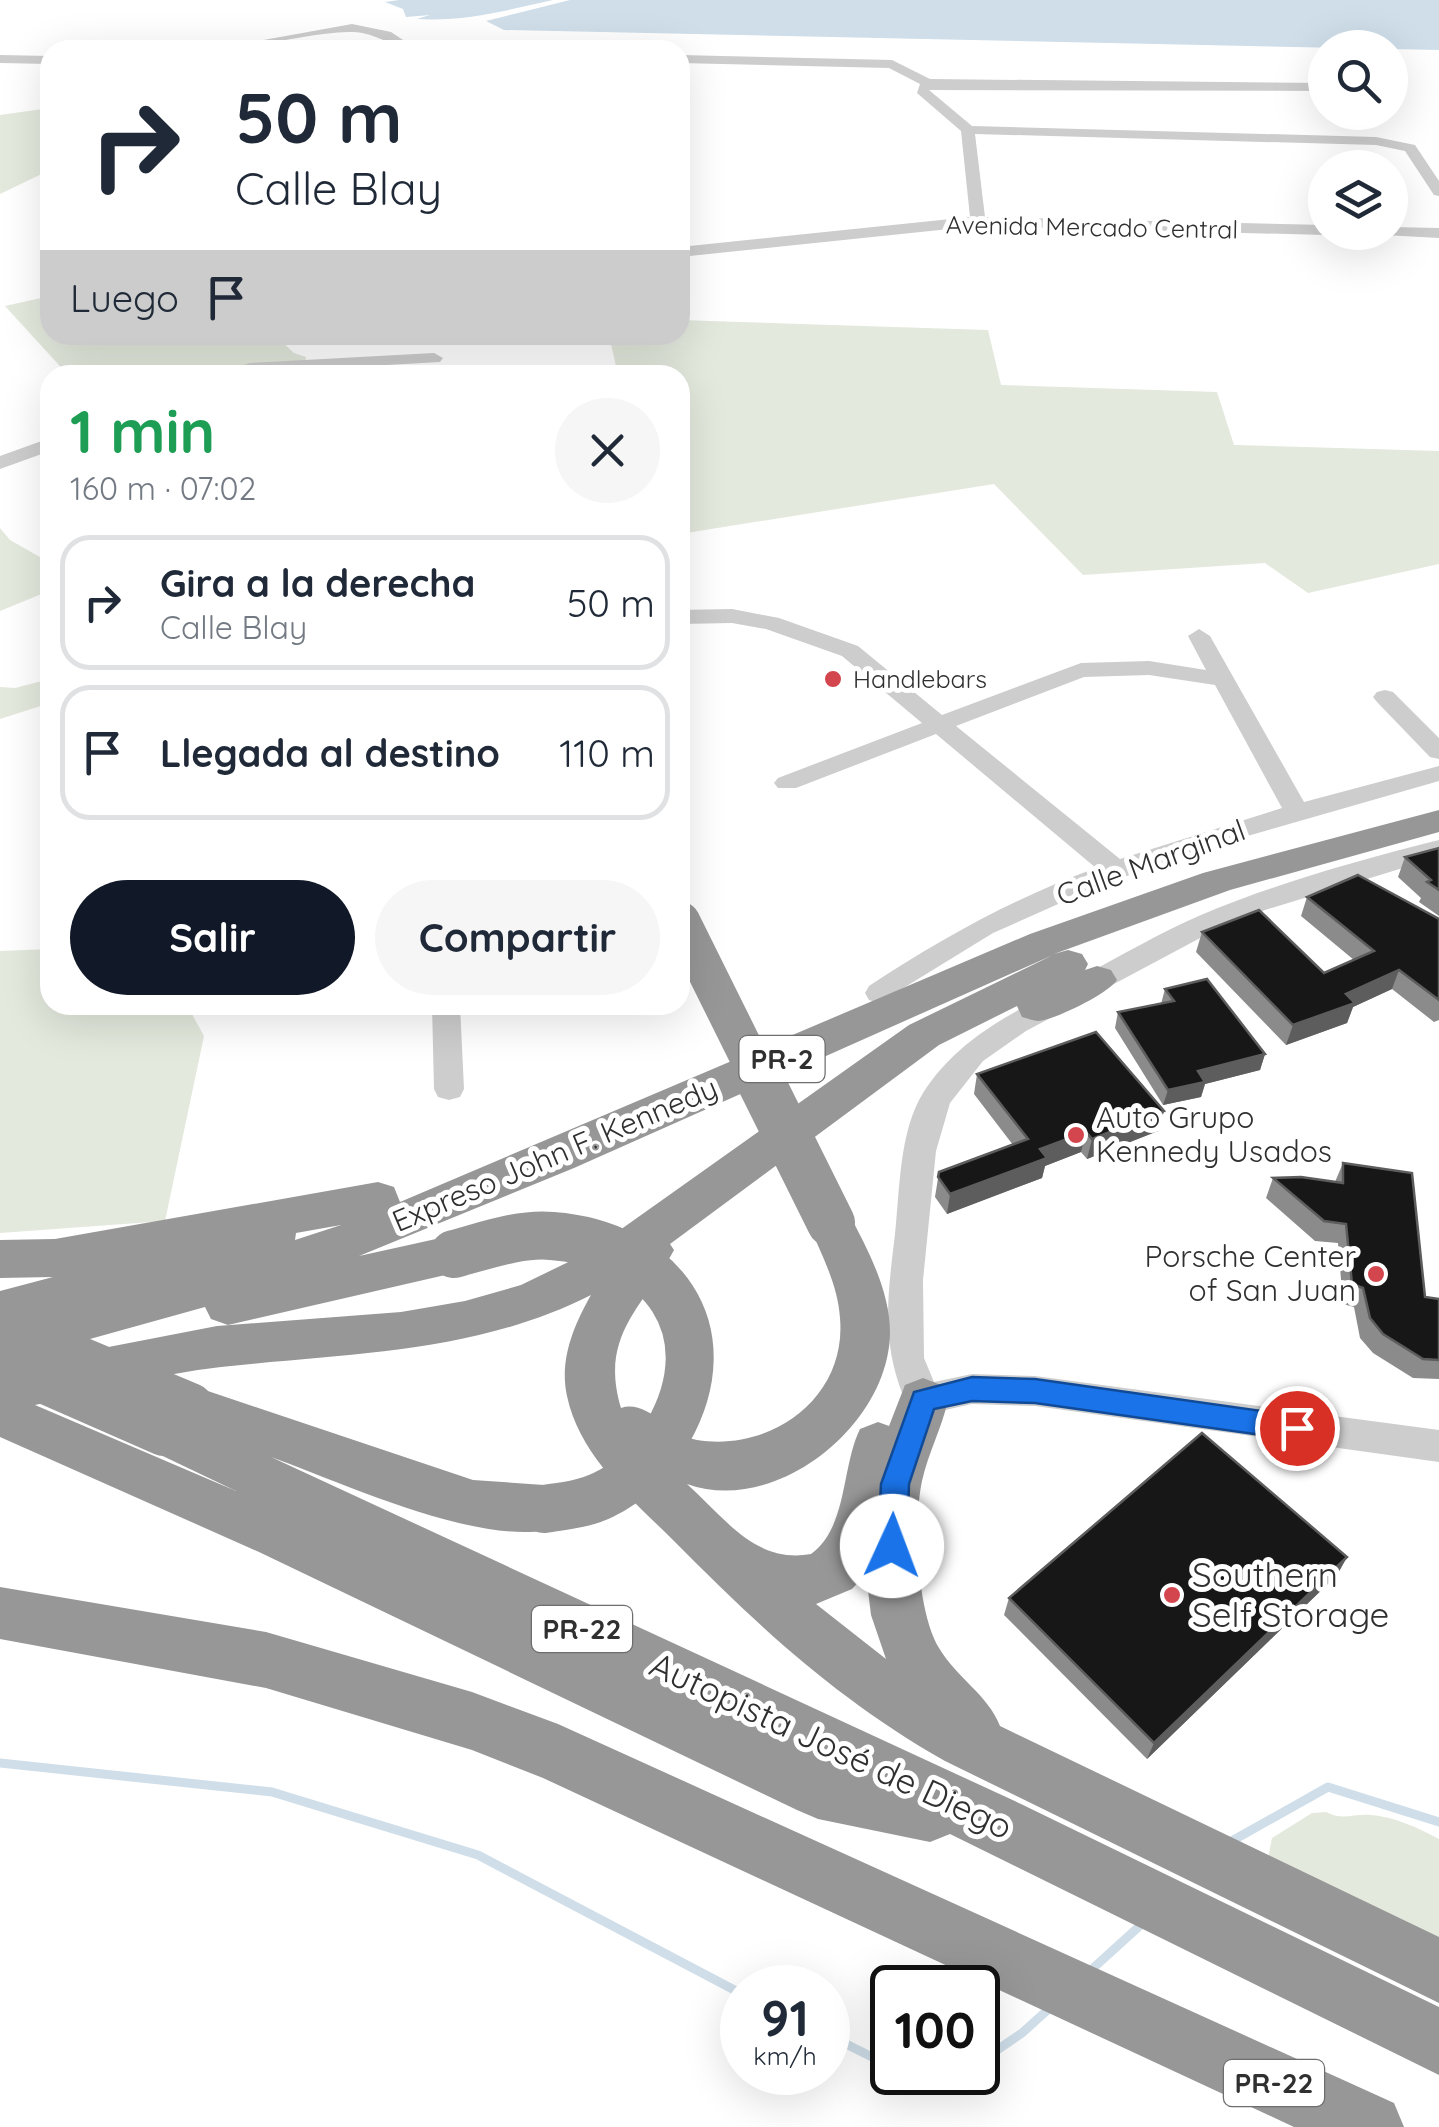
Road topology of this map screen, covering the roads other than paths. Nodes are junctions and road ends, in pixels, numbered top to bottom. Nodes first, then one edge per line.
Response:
1 (277, 40) edge
2 (396, 40) edge
3 (0, 59) edge
4 (690, 59) edge
5 (40, 60) edge
6 (928, 83) junction
7 (1308, 86) edge
8 (968, 130) junction
9 (1439, 192) edge
10 (978, 221) junction
11 (1308, 230) edge
12 (1408, 232) edge
13 (1439, 233) edge
14 (690, 251) edge
15 (40, 448) edge
16 (0, 463) edge
17 (690, 617) edge
18 (1199, 636) dead end
19 (1220, 679) junction
20 (1385, 697) dead end
21 (936, 724) junction
22 (1439, 752) edge
23 (1439, 773) edge
24 (787, 783) dead end
25 (1439, 796) edge
26 (1297, 812) junction
27 (1439, 821) edge
28 (1439, 848) edge
29 (1117, 871) junction
30 (1346, 875) junction
31 (1229, 876) junction
32 (1377, 894) edge
33 (690, 938) edge
34 (1097, 980) junction
35 (879, 992) junction
36 (446, 1015) edge
37 (450, 1089) dead end
38 (827, 1102) junction
39 (378, 1200) junction
40 (680, 1214) junction
41 (0, 1259) edge
42 (128, 1308) junction
43 (0, 1311) edge
44 (594, 1342) junction
45 (0, 1344) edge
46 (0, 1360) edge
47 (66, 1377) junction
48 (0, 1390) edge
49 (924, 1400) junction
50 (0, 1403) edge
51 (0, 1413) edge
52 (165, 1437) junction
53 (1439, 1446) edge
54 (732, 1563) junction
55 (0, 1612) edge
56 (105, 1630) junction
57 (0, 1642) edge
58 (1095, 1804) junction
59 (1439, 1971) edge
60 (1439, 2042) edge
61 (1370, 2127) edge

1 - 2 street
3 - 5 street
4 - 6 street
6 - 7 street
6 - 8 street
8 - 9 street
8 - 10 street
10 - 11 street, Avenida Mercado Central
10 - 14 street, Avenida Mercado Central
12 - 13 street
15 - 16 street
17 - 21 street
18 - 19 street
19 - 21 street
19 - 26 street
20 - 22 street
21 - 24 street
21 - 29 street
23 - 26 street, Calle Marginal
25 - 35 highway, Expreso John F. Kennedy / PR-2
26 - 29 street, Calle Marginal
27 - 31 highway, Expreso John F. Kennedy / PR-2
28 - 30 street
29 - 35 street, Calle Marginal
30 - 32 street
30 - 34 street
31 - 38 highway
31 - 42 highway, Expreso John F. Kennedy / PR-2
33 - 44 highway, bridge
34 - 38 highway
34 - 49 street
35 - 39 highway, Expreso John F. Kennedy / PR-2
36 - 37 street
38 - 40 highway
39 - 41 highway
39 - 43 highway, Expreso John F. Kennedy / PR-2
40 - 44 highway
40 - 47 highway
42 - 45 highway, Expreso John F. Kennedy / PR-2
42 - 52 highway, bridge
44 - 54 highway
45 - 52 highway, bridge
46 - 52 highway, bridge
47 - 48 highway
47 - 50 highway
49 - 53 street
49 - 54 highway
49 - 58 highway
51 - 52 highway
52 - 60 highway
54 - 58 highway
55 - 56 highway, PR-22
56 - 57 highway
56 - 61 highway, PR-22
58 - 59 highway

